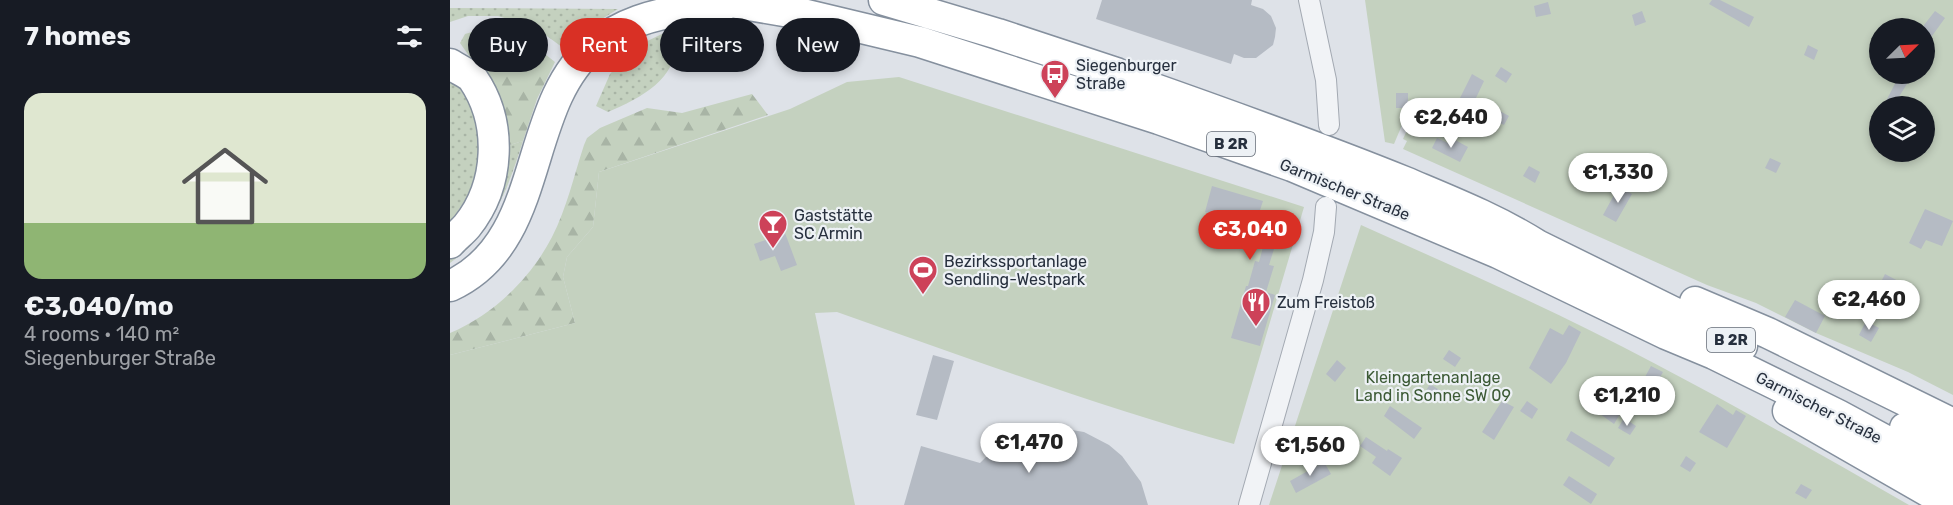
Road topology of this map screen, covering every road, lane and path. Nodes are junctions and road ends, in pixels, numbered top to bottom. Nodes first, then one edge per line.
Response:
1 (701, 0) edge
2 (884, 0) edge
3 (1309, 0) edge
4 (731, 2) junction
5 (450, 64) edge
6 (1329, 125) dead end
7 (1326, 207) dead end
8 (1508, 227) junction
9 (450, 243) edge
10 (450, 286) edge
11 (1666, 334) junction
12 (1953, 424) edge
13 (1953, 453) edge
14 (1953, 477) edge
15 (1249, 505) edge
16 (1952, 505) edge

1 - 4 highway, Garmischer Straße / B 2R
2 - 8 highway, Garmischer Straße / B 2R
3 - 6 street
4 - 10 highway
4 - 11 highway, Garmischer Straße / B 2R
5 - 9 highway
7 - 15 street
8 - 12 highway
8 - 13 highway, Garmischer Straße / B 2R
11 - 14 highway, Garmischer Straße / B 2R
11 - 16 highway

